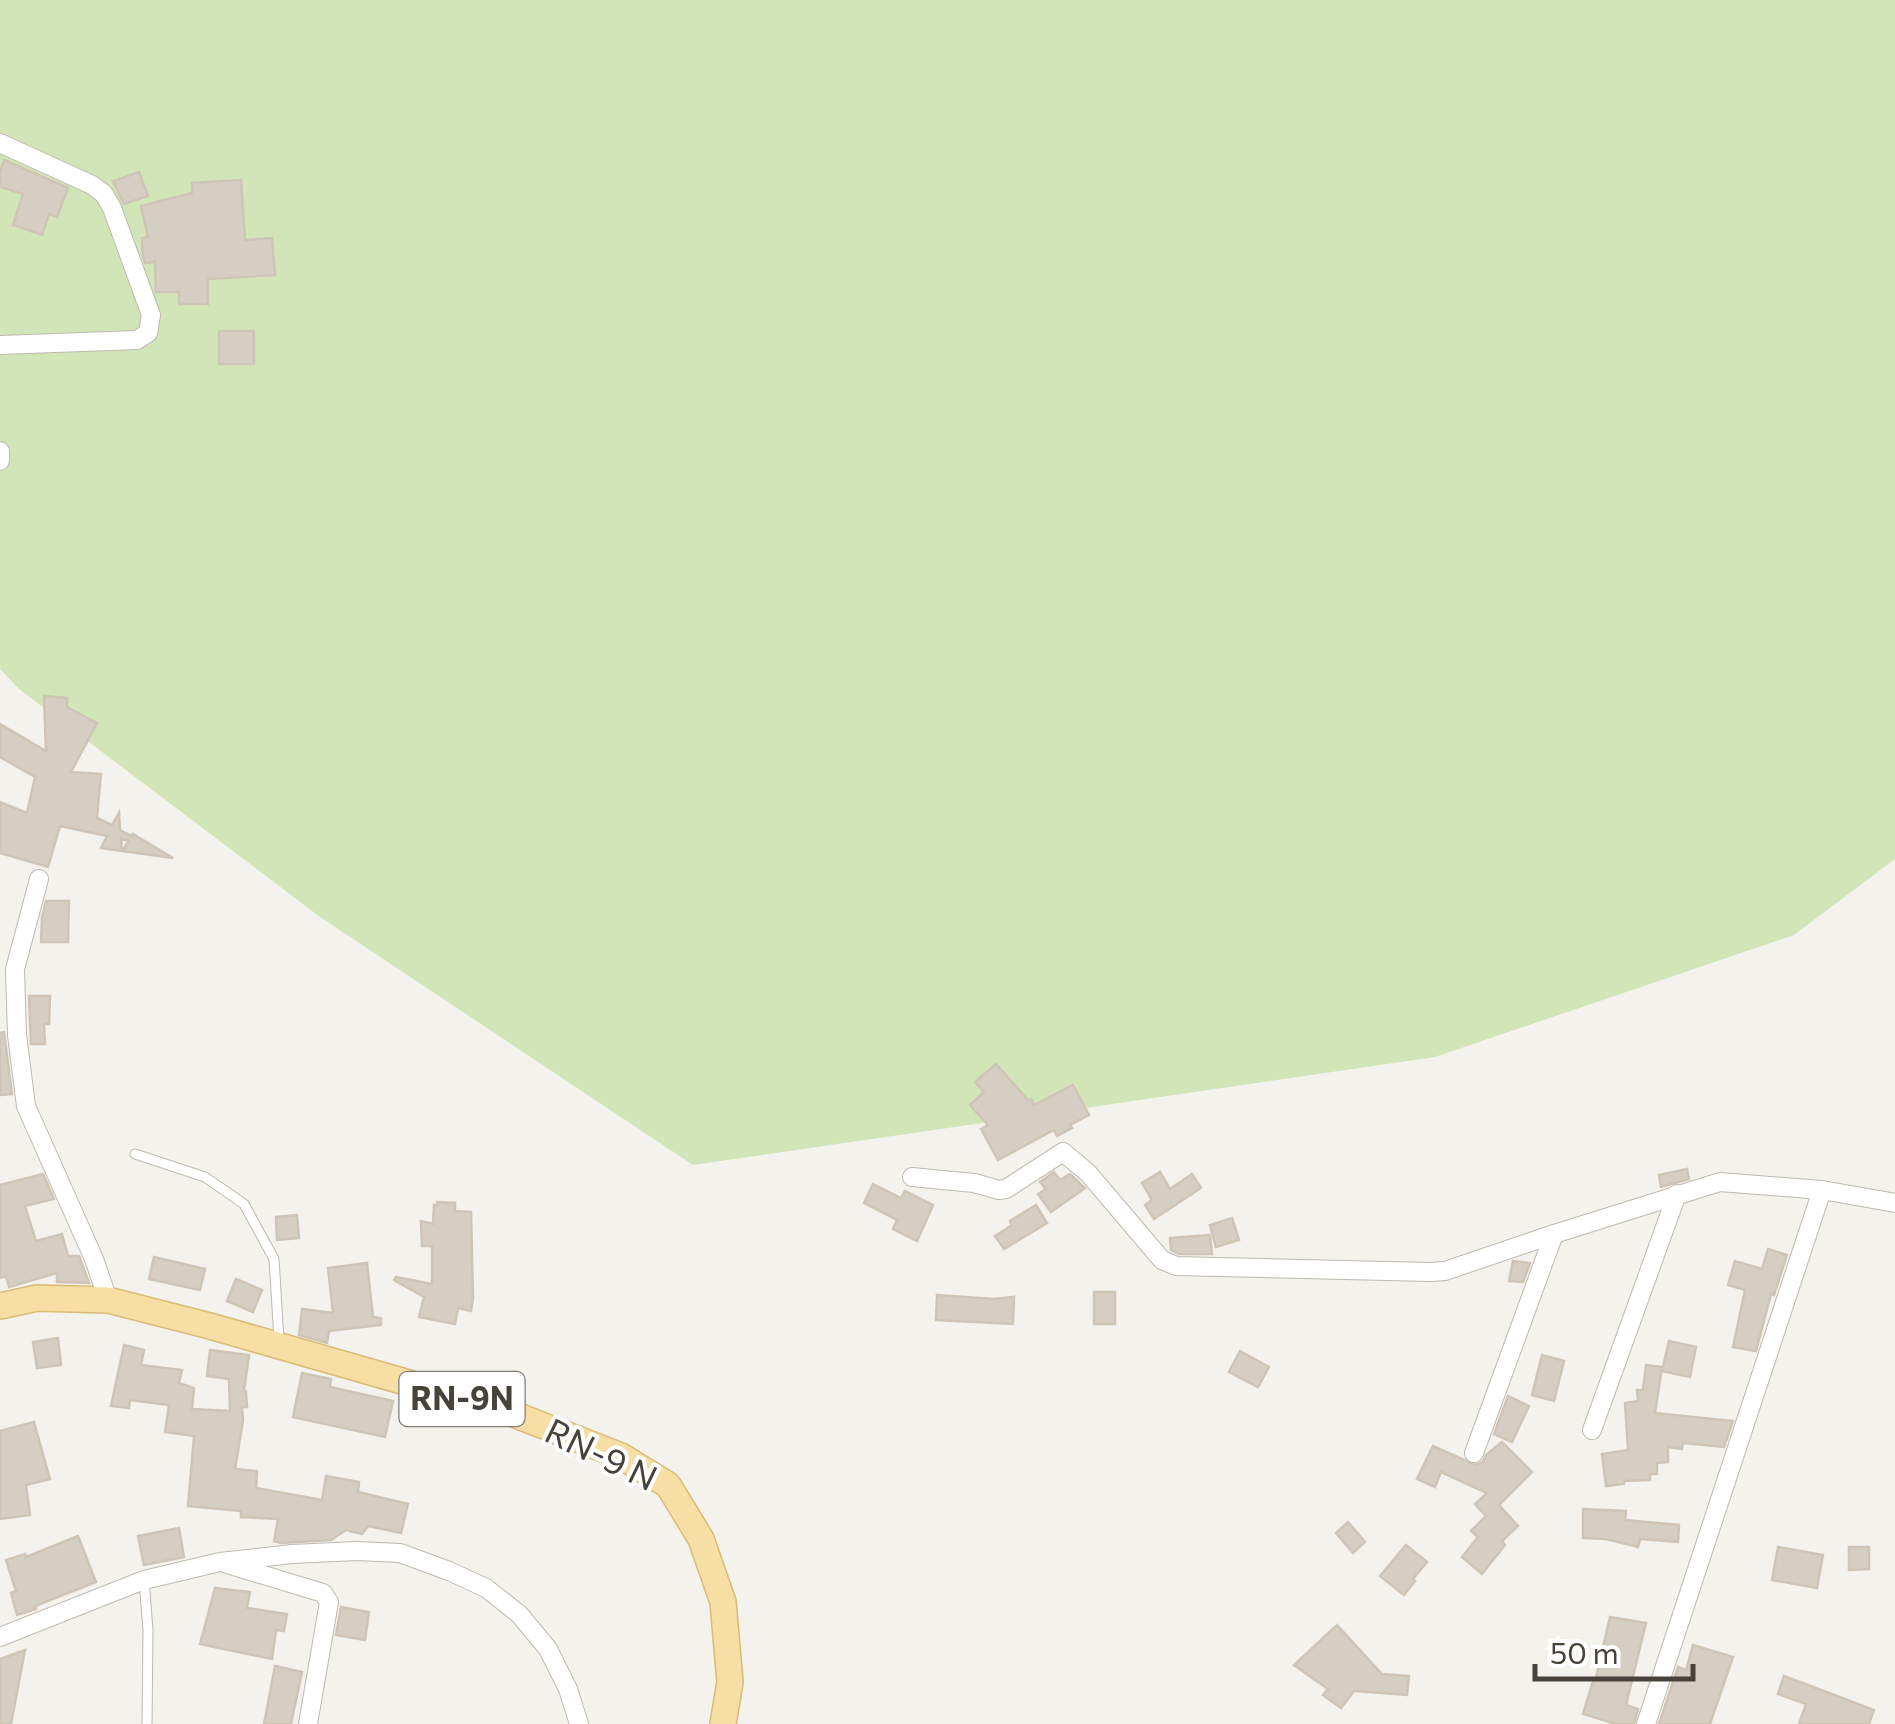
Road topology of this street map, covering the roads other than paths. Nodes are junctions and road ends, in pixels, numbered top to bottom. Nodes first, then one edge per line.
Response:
1 (0, 143) edge
2 (0, 345) edge
3 (0, 452) edge
4 (0, 461) edge
5 (39, 878) dead end
6 (136, 1154) dead end
7 (912, 1177) dead end
8 (1822, 1190) junction
9 (1677, 1194) junction
10 (1895, 1203) edge
11 (1554, 1234) junction
12 (108, 1300) junction
13 (0, 1306) edge
14 (280, 1348) junction
15 (1592, 1430) dead end
16 (1474, 1453) dead end
17 (220, 1562) junction
18 (144, 1580) junction
19 (0, 1637) edge
20 (147, 1724) edge
21 (308, 1724) edge
22 (579, 1724) edge
23 (723, 1724) edge
24 (1646, 1724) edge

1 - 2 street
3 - 4 street
5 - 12 street
6 - 14 lane
7 - 11 street
8 - 9 street
8 - 10 street
8 - 24 street
9 - 11 street
9 - 15 street
11 - 16 street
12 - 13 main road, RN-9 N / RN-9N
12 - 14 main road, RN-9 N / RN-9N
14 - 23 main road, RN-9 N / RN-9N
17 - 18 street
17 - 21 street
17 - 22 street
18 - 19 street
18 - 20 lane

